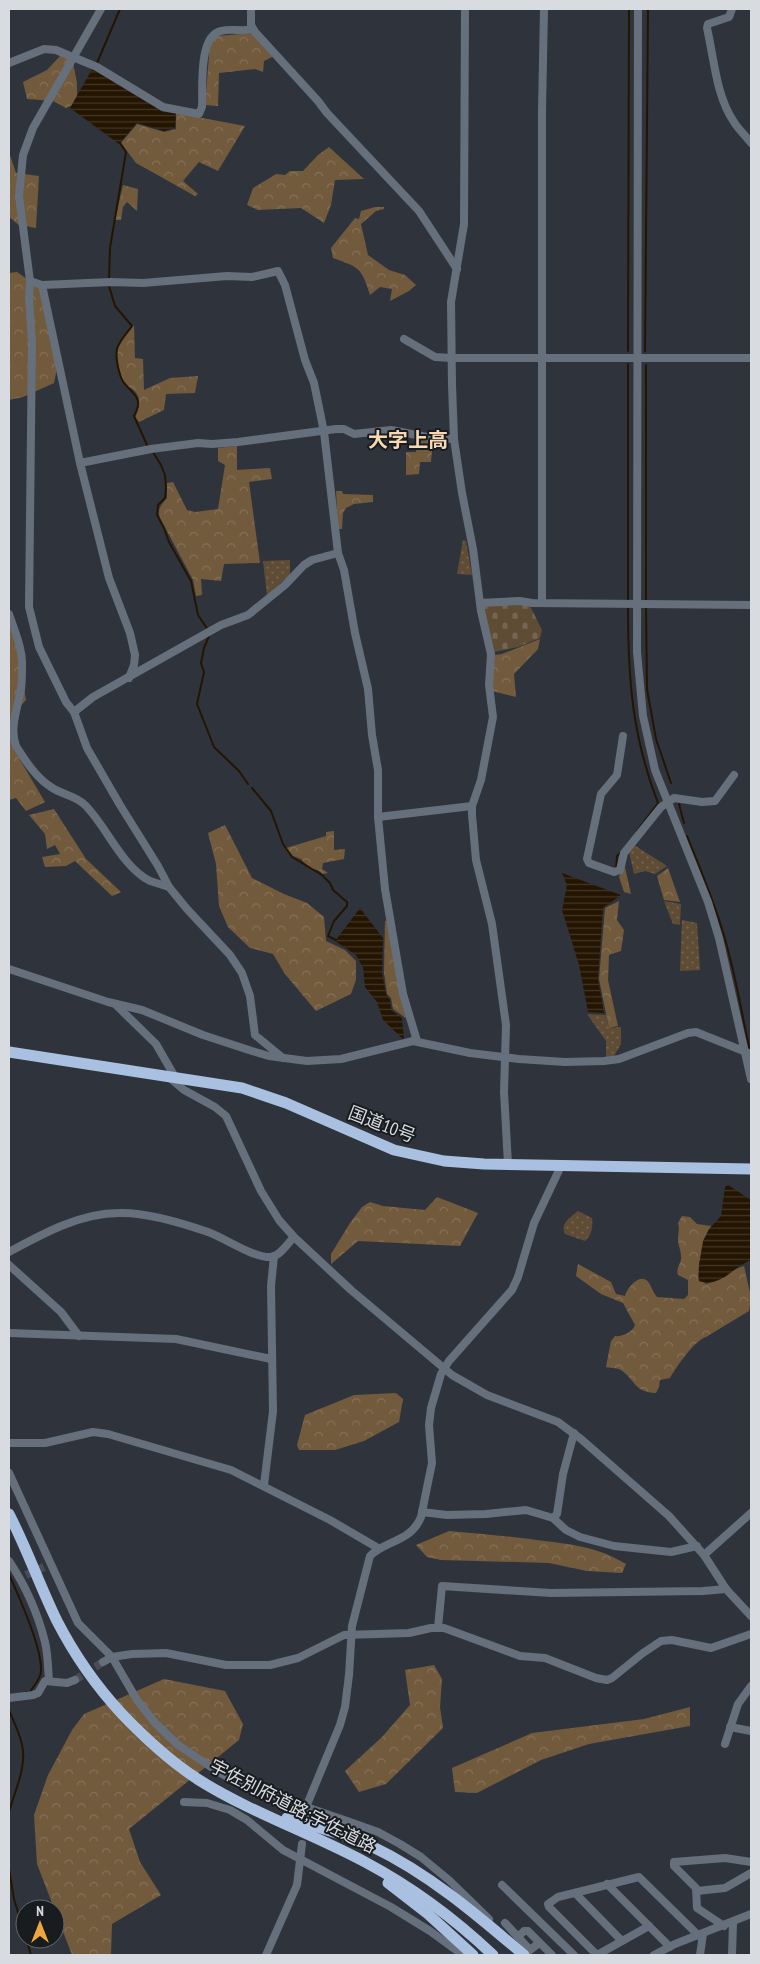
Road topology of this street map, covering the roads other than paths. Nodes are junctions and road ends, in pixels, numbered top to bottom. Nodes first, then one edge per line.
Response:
1 (101, 9) edge
2 (251, 9) edge
3 (465, 9) edge
4 (544, 9) edge
5 (638, 9) edge
6 (732, 9) edge
7 (252, 29) junction
8 (74, 56) junction
9 (9, 63) edge
10 (751, 143) edge
11 (457, 269) junction
12 (30, 281) junction
13 (42, 285) junction
14 (404, 339) dead end
15 (452, 358) junction
16 (542, 358) junction
17 (637, 358) junction
18 (751, 358) edge
19 (324, 432) junction
20 (454, 439) junction
21 (80, 462) junction
22 (338, 553) junction
23 (480, 603) junction
24 (542, 603) junction
25 (637, 604) junction
26 (751, 605) edge
27 (9, 614) edge
28 (129, 678) junction
29 (74, 712) junction
30 (623, 736) dead end
31 (734, 775) dead end
32 (667, 802) junction
33 (472, 806) junction
34 (378, 817) junction
35 (168, 887) junction
36 (9, 969) edge
37 (115, 1004) junction
38 (417, 1041) junction
39 (9, 1052) edge
40 (748, 1053) edge
41 (506, 1057) junction
42 (283, 1058) junction
43 (172, 1076) junction
44 (751, 1079) edge
45 (508, 1164) junction
46 (562, 1166) junction
47 (751, 1168) edge
48 (294, 1237) junction
49 (9, 1252) edge
50 (274, 1256) junction
51 (9, 1265) edge
52 (9, 1333) edge
53 (80, 1336) junction
54 (271, 1359) junction
55 (444, 1368) junction
56 (574, 1434) junction
57 (9, 1443) edge
58 (9, 1473) edge
59 (264, 1485) junction
60 (422, 1512) junction
61 (751, 1513) edge
62 (9, 1514) edge
63 (553, 1518) junction
64 (697, 1546) junction
65 (378, 1548) junction
66 (704, 1555) junction
67 (9, 1561) edge
68 (726, 1589) junction
69 (751, 1616) edge
70 (438, 1628) junction
71 (351, 1634) junction
72 (751, 1634) edge
73 (112, 1657) junction
74 (103, 1662) tunnel mouth
75 (75, 1680) tunnel mouth
76 (49, 1681) junction
77 (751, 1686) edge
78 (9, 1698) edge
79 (730, 1727) junction
80 (751, 1731) edge
81 (725, 1744) dead end
82 (201, 1780) junction
83 (184, 1802) dead end
84 (306, 1807) junction
85 (306, 1817) dead end
86 (302, 1844) dead end
87 (332, 1846) junction
88 (301, 1860) junction
89 (751, 1862) edge
90 (751, 1873) edge
91 (607, 1884) junction
92 (502, 1885) dead end
93 (697, 1891) junction
94 (575, 1893) junction
95 (749, 1918) edge
96 (506, 1923) dead end
97 (734, 1923) junction
98 (649, 1926) junction
99 (724, 1926) junction
100 (547, 1928) junction
101 (701, 1935) junction
102 (518, 1937) junction
103 (538, 1941) junction
104 (622, 1941) junction
105 (670, 1947) junction
106 (266, 1955) edge
107 (463, 1955) edge
108 (472, 1955) edge
109 (494, 1955) edge
110 (524, 1955) edge
111 (552, 1955) edge
112 (574, 1955) edge
113 (597, 1955) edge
114 (654, 1955) edge
115 (700, 1955) edge
116 (732, 1955) edge

1 - 8 street
2 - 7 street
3 - 11 street
4 - 16 street
5 - 17 street
6 - 10 street
7 - 8 street
7 - 11 street
8 - 9 street
8 - 12 street
11 - 15 street
12 - 13 street
12 - 29 street
13 - 19 street
13 - 21 street
14 - 15 street
15 - 16 street
15 - 20 street
16 - 17 street
16 - 24 street
17 - 18 street
17 - 25 street
19 - 20 street
19 - 21 street
19 - 22 street
20 - 23 street
21 - 28 street
22 - 28 street
22 - 34 street
23 - 24 street
23 - 33 street
24 - 25 street
25 - 26 street
25 - 32 street
27 - 35 street
28 - 29 street
29 - 35 street
30 - 32 street
31 - 32 street
32 - 40 street
33 - 34 street
33 - 41 street
34 - 38 street
35 - 42 street
36 - 37 street
37 - 42 street
37 - 43 street
38 - 41 street
38 - 42 street
39 - 43 highway, 国道10号
40 - 41 street
40 - 44 street
41 - 45 street
43 - 45 highway, 国道10号
43 - 48 street
45 - 46 highway, 国道10号
46 - 47 highway, 国道10号
46 - 55 street
48 - 50 street
48 - 55 street
49 - 50 street
50 - 54 street
51 - 53 street
52 - 53 street
53 - 54 street
54 - 59 street
55 - 56 street
55 - 60 street
56 - 63 street
56 - 64 street
57 - 59 street
58 - 73 street
59 - 65 street
60 - 63 street
60 - 65 street
61 - 66 street
62 - 82 highway, 宇佐別府道路;宇佐道路
63 - 64 street
64 - 66 street
65 - 71 street
66 - 68 street
67 - 76 street
68 - 69 street
68 - 70 street
70 - 71 street
70 - 72 street
71 - 73 street
71 - 84 street
73 - 74 street
73 - 84 street
75 - 76 street
76 - 78 street
77 - 79 street
79 - 80 street
79 - 81 street
82 - 87 highway, 宇佐別府道路;宇佐道路
82 - 110 highway
83 - 88 street
84 - 85 street
84 - 110 street
86 - 88 street
87 - 108 highway
87 - 109 highway, 宇佐別府道路;宇佐道路
88 - 106 street
88 - 107 street
89 - 93 street
90 - 93 street
91 - 94 street
91 - 98 street
91 - 101 street
92 - 100 street
93 - 99 street
94 - 104 street
94 - 113 street
95 - 97 street
96 - 102 street
97 - 99 street
97 - 116 street
98 - 104 street
98 - 105 street
99 - 101 street
100 - 103 street
100 - 112 street
101 - 105 street
101 - 115 street
102 - 103 street
102 - 103 street
103 - 111 street
104 - 113 street
105 - 114 street

